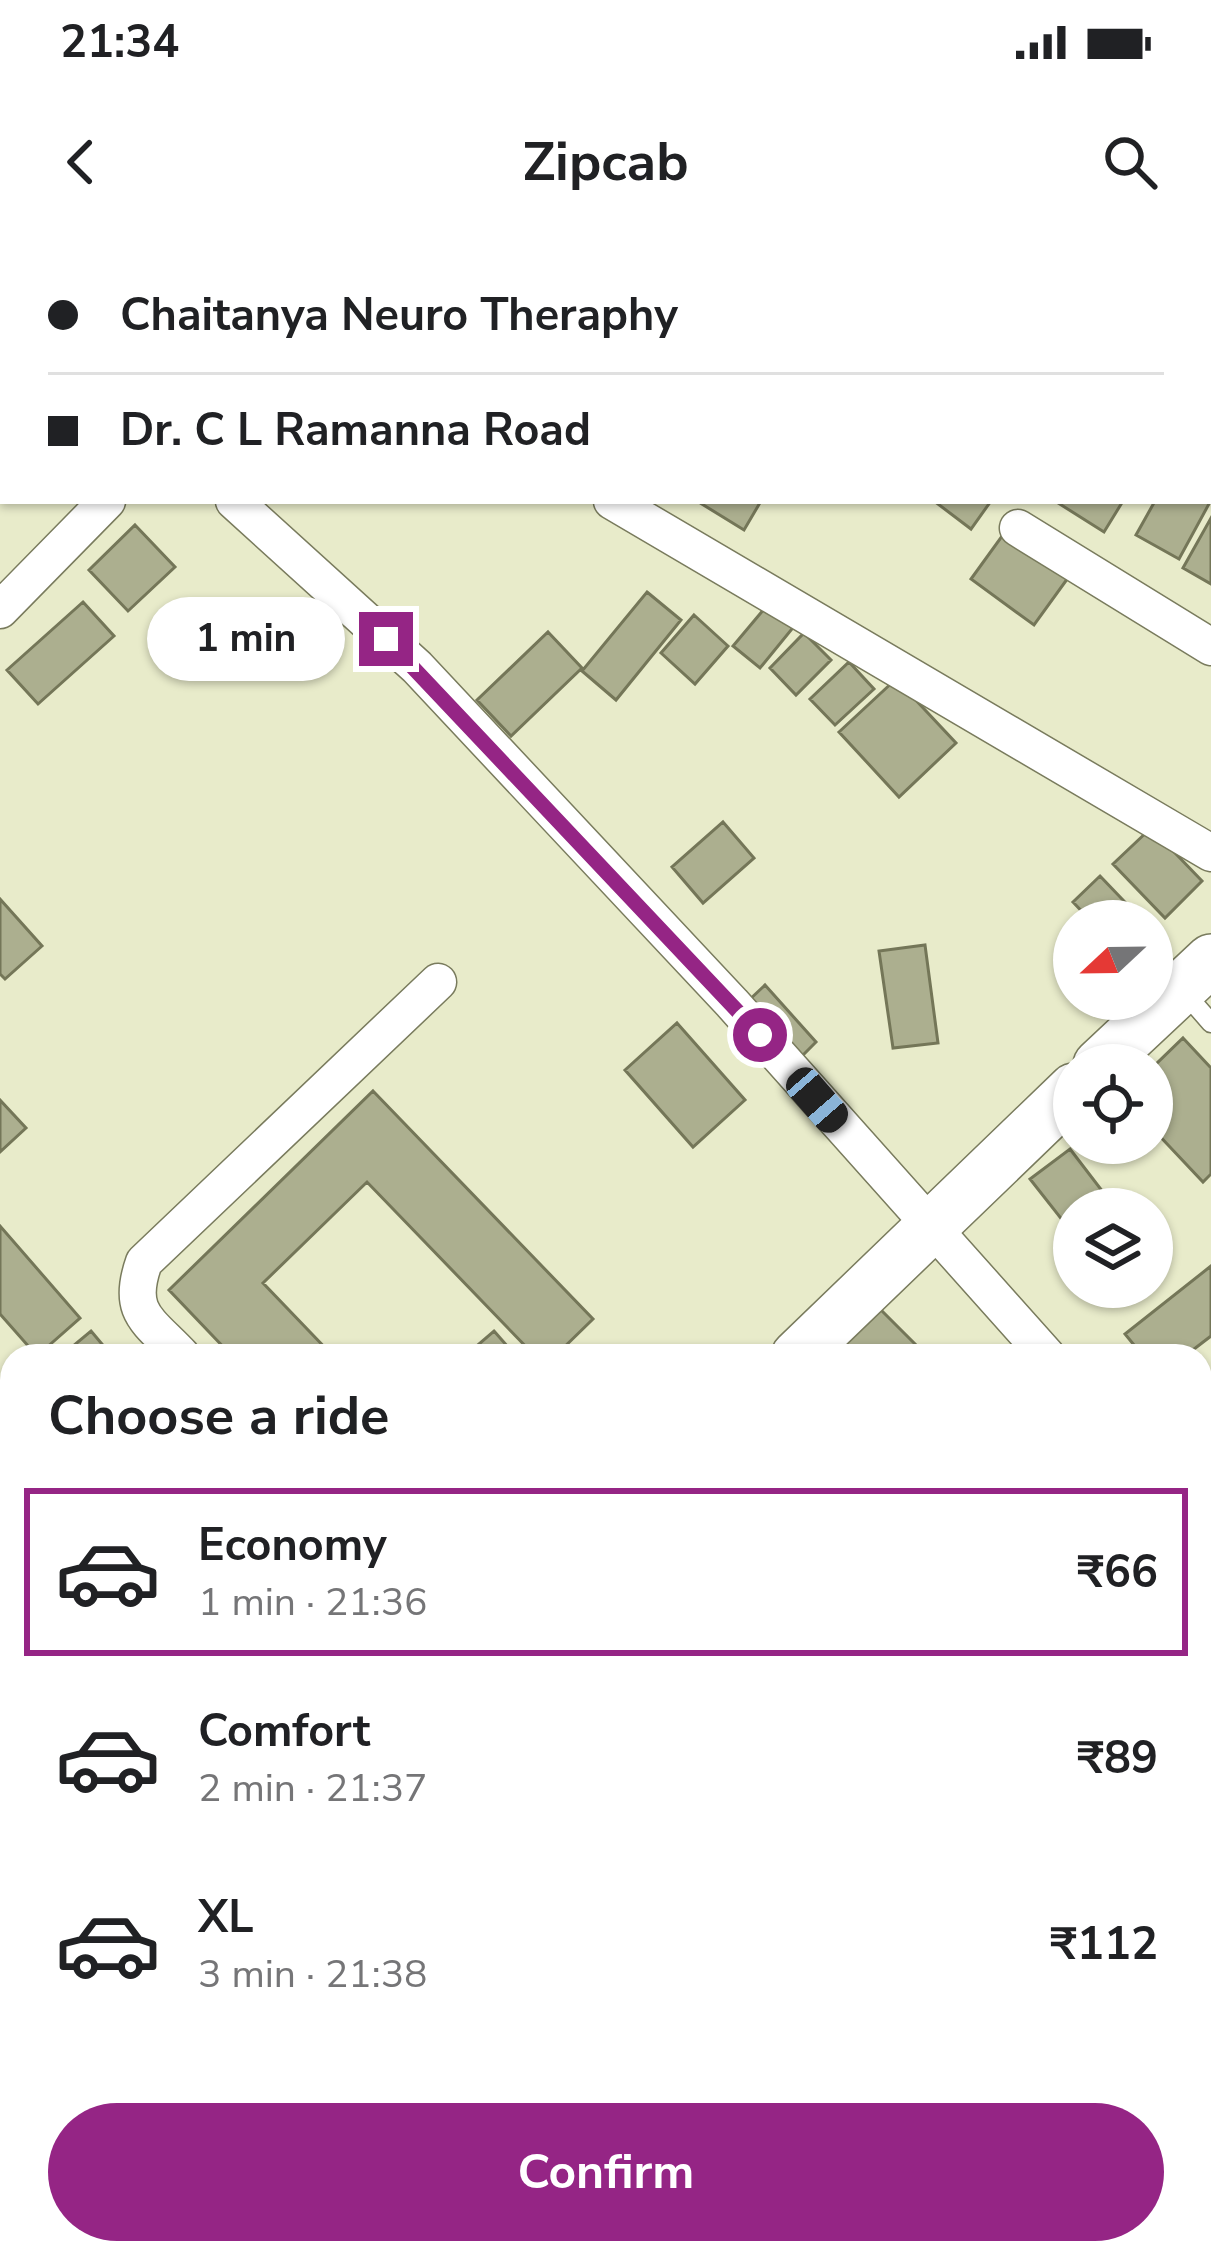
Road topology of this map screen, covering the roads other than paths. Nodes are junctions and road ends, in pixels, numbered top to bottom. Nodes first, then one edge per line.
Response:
1 (104, 504) edge
2 (237, 504) edge
3 (617, 504) edge
4 (1018, 528) dead end
5 (0, 610) edge
6 (1211, 647) edge
7 (1211, 853) edge
8 (438, 982) dead end
9 (1201, 990) edge
10 (1128, 1044) edge
11 (1053, 1109) edge
12 (930, 1229) junction
13 (171, 1344) edge
14 (810, 1344) edge
15 (1036, 1344) edge

1 - 5 street
2 - 12 street
3 - 7 street
4 - 6 street
8 - 13 street
9 - 10 street
11 - 12 street
12 - 14 street
12 - 15 street

